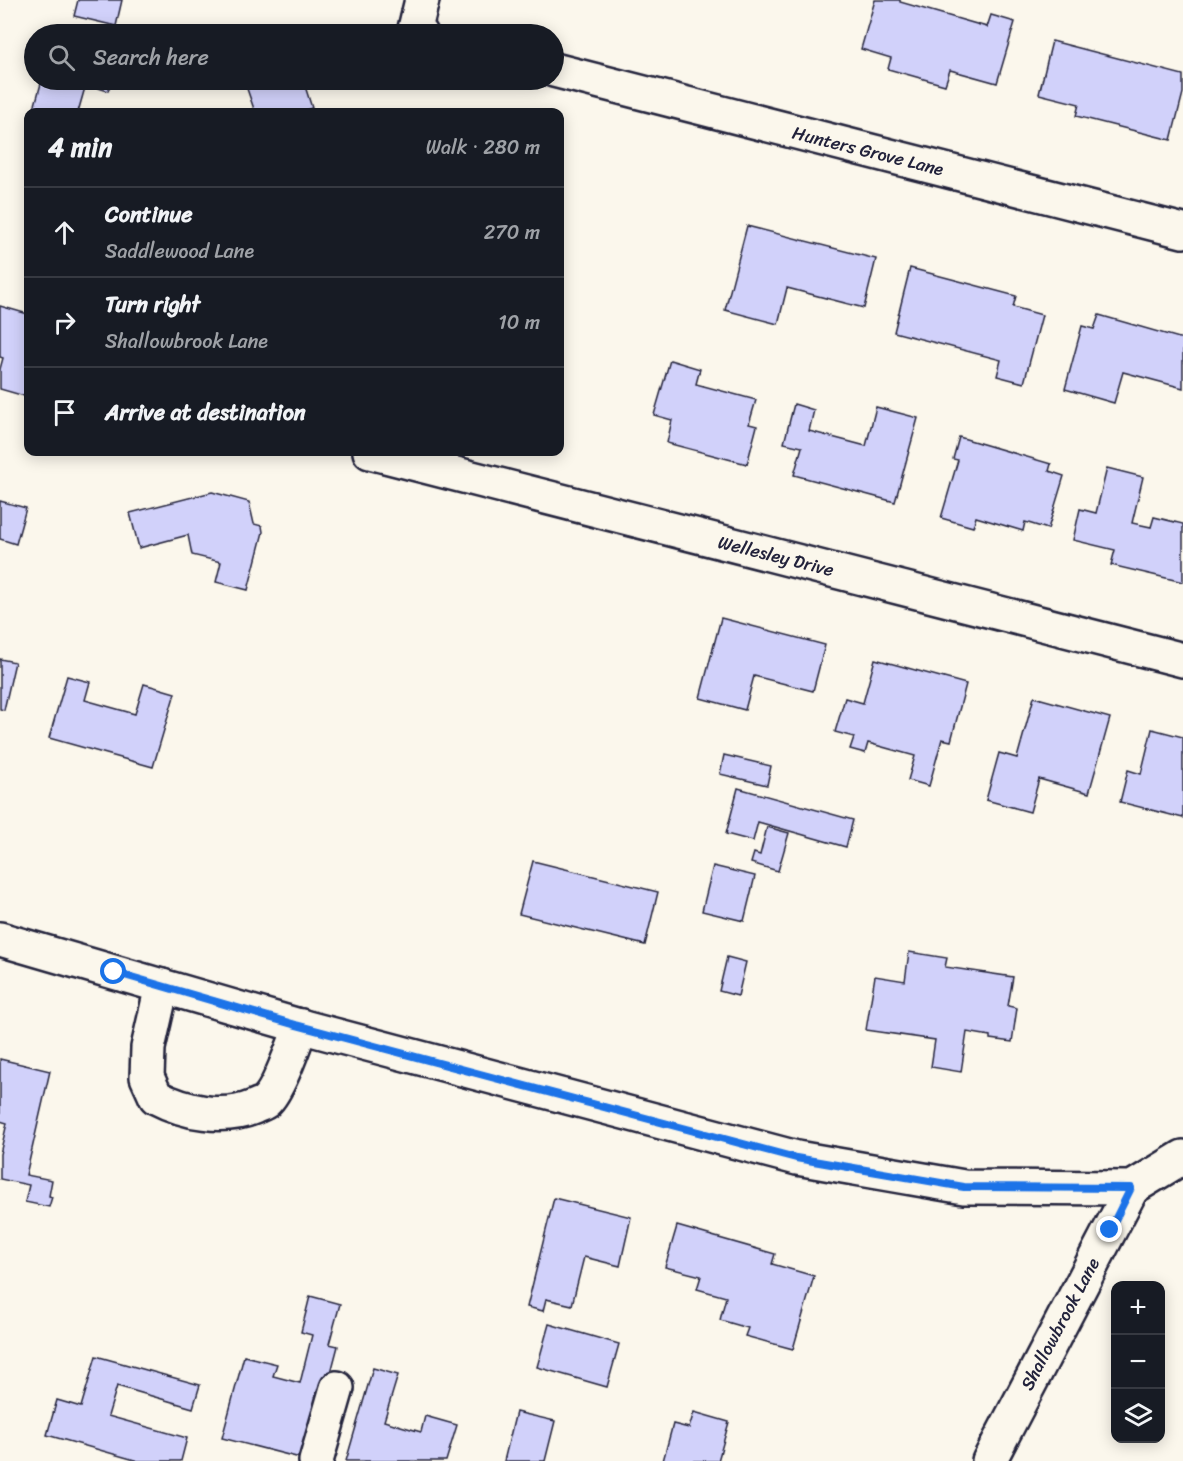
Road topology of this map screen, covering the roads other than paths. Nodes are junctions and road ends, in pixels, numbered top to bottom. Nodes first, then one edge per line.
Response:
1 (422, 0) edge
2 (416, 24) edge
3 (564, 73) edge
4 (1183, 231) edge
5 (386, 456) edge
6 (1183, 660) edge
7 (0, 939) edge
8 (162, 986) junction
9 (301, 1026) junction
10 (1183, 1157) edge
11 (1131, 1188) junction
12 (337, 1388) dead end
13 (316, 1461) edge
14 (989, 1461) edge

1 - 2 street
3 - 4 street, Hunters Grove Lane
5 - 6 street, Wellesley Drive
7 - 8 street
8 - 9 street
8 - 9 street
9 - 11 street
10 - 11 street
11 - 14 street, Shallowbrook Lane
12 - 13 street

